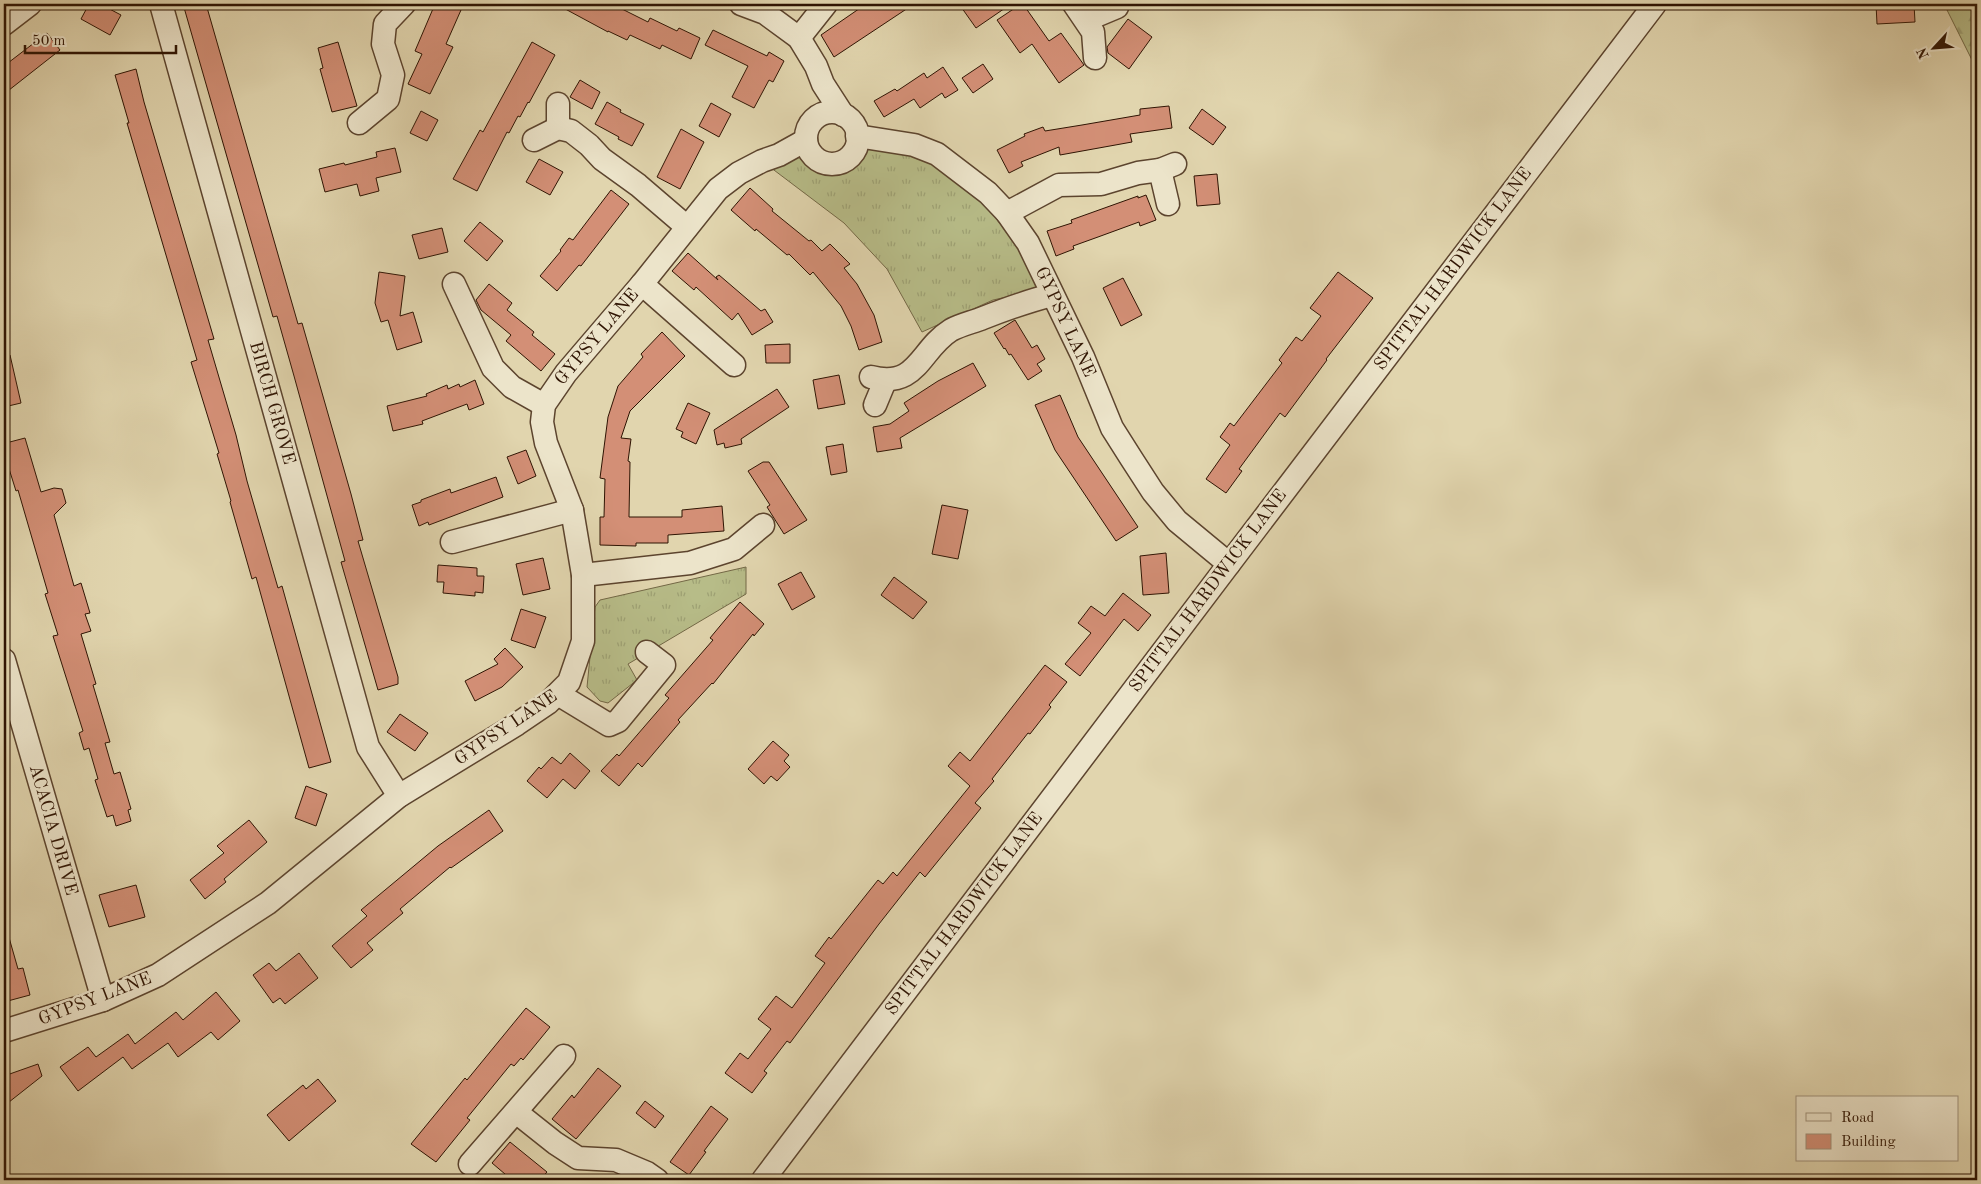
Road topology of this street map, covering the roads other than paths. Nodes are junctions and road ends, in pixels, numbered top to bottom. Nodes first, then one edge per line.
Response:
1 (30, 4) edge
2 (162, 4) edge
3 (404, 4) edge
4 (741, 4) edge
5 (826, 4) edge
6 (1655, 4) edge
7 (1117, 8) dead end
8 (1080, 12) edge
9 (4, 24) edge
10 (799, 38) junction
11 (1095, 58) dead end
12 (558, 104) dead end
13 (833, 114) junction
14 (359, 123) dead end
15 (558, 128) junction
16 (858, 136) junction
17 (534, 140) dead end
18 (810, 148) junction
19 (1168, 204) dead end
20 (1007, 213) junction
21 (687, 227) junction
22 (454, 284) dead end
23 (642, 284) junction
24 (1052, 295) junction
25 (734, 365) dead end
26 (544, 405) junction
27 (875, 405) dead end
28 (572, 510) junction
29 (762, 525) dead end
30 (452, 542) dead end
31 (1229, 564) junction
32 (583, 575) junction
33 (648, 652) dead end
34 (4, 660) edge
35 (558, 694) junction
36 (399, 796) junction
37 (103, 1000) junction
38 (4, 1031) edge
39 (564, 1056) dead end
40 (516, 1112) junction
41 (470, 1164) dead end
42 (657, 1180) edge
43 (764, 1180) edge

1 - 9 street
2 - 36 street, BIRCH GROVE
3 - 14 street
4 - 10 street
5 - 10 street
6 - 31 street, SPITTAL HARDWICK LANE
7 - 8 street
8 - 11 street
10 - 13 street
12 - 15 street
13 - 16 street
13 - 18 street
15 - 17 street
15 - 21 street
16 - 18 street
16 - 20 street, GYPSY LANE
18 - 21 street, GYPSY LANE
19 - 20 street
20 - 24 street, GYPSY LANE
21 - 23 street, GYPSY LANE
22 - 26 street
23 - 25 street
23 - 26 street, GYPSY LANE
24 - 27 street
24 - 31 street, GYPSY LANE
26 - 28 street, GYPSY LANE
28 - 30 street
28 - 32 street, GYPSY LANE
29 - 32 street
31 - 43 street, SPITTAL HARDWICK LANE
32 - 35 street, GYPSY LANE
33 - 35 street
34 - 37 street, ACACIA DRIVE
35 - 36 street, GYPSY LANE
36 - 37 street, GYPSY LANE
37 - 38 street, GYPSY LANE
39 - 40 street
40 - 41 street
40 - 42 street

